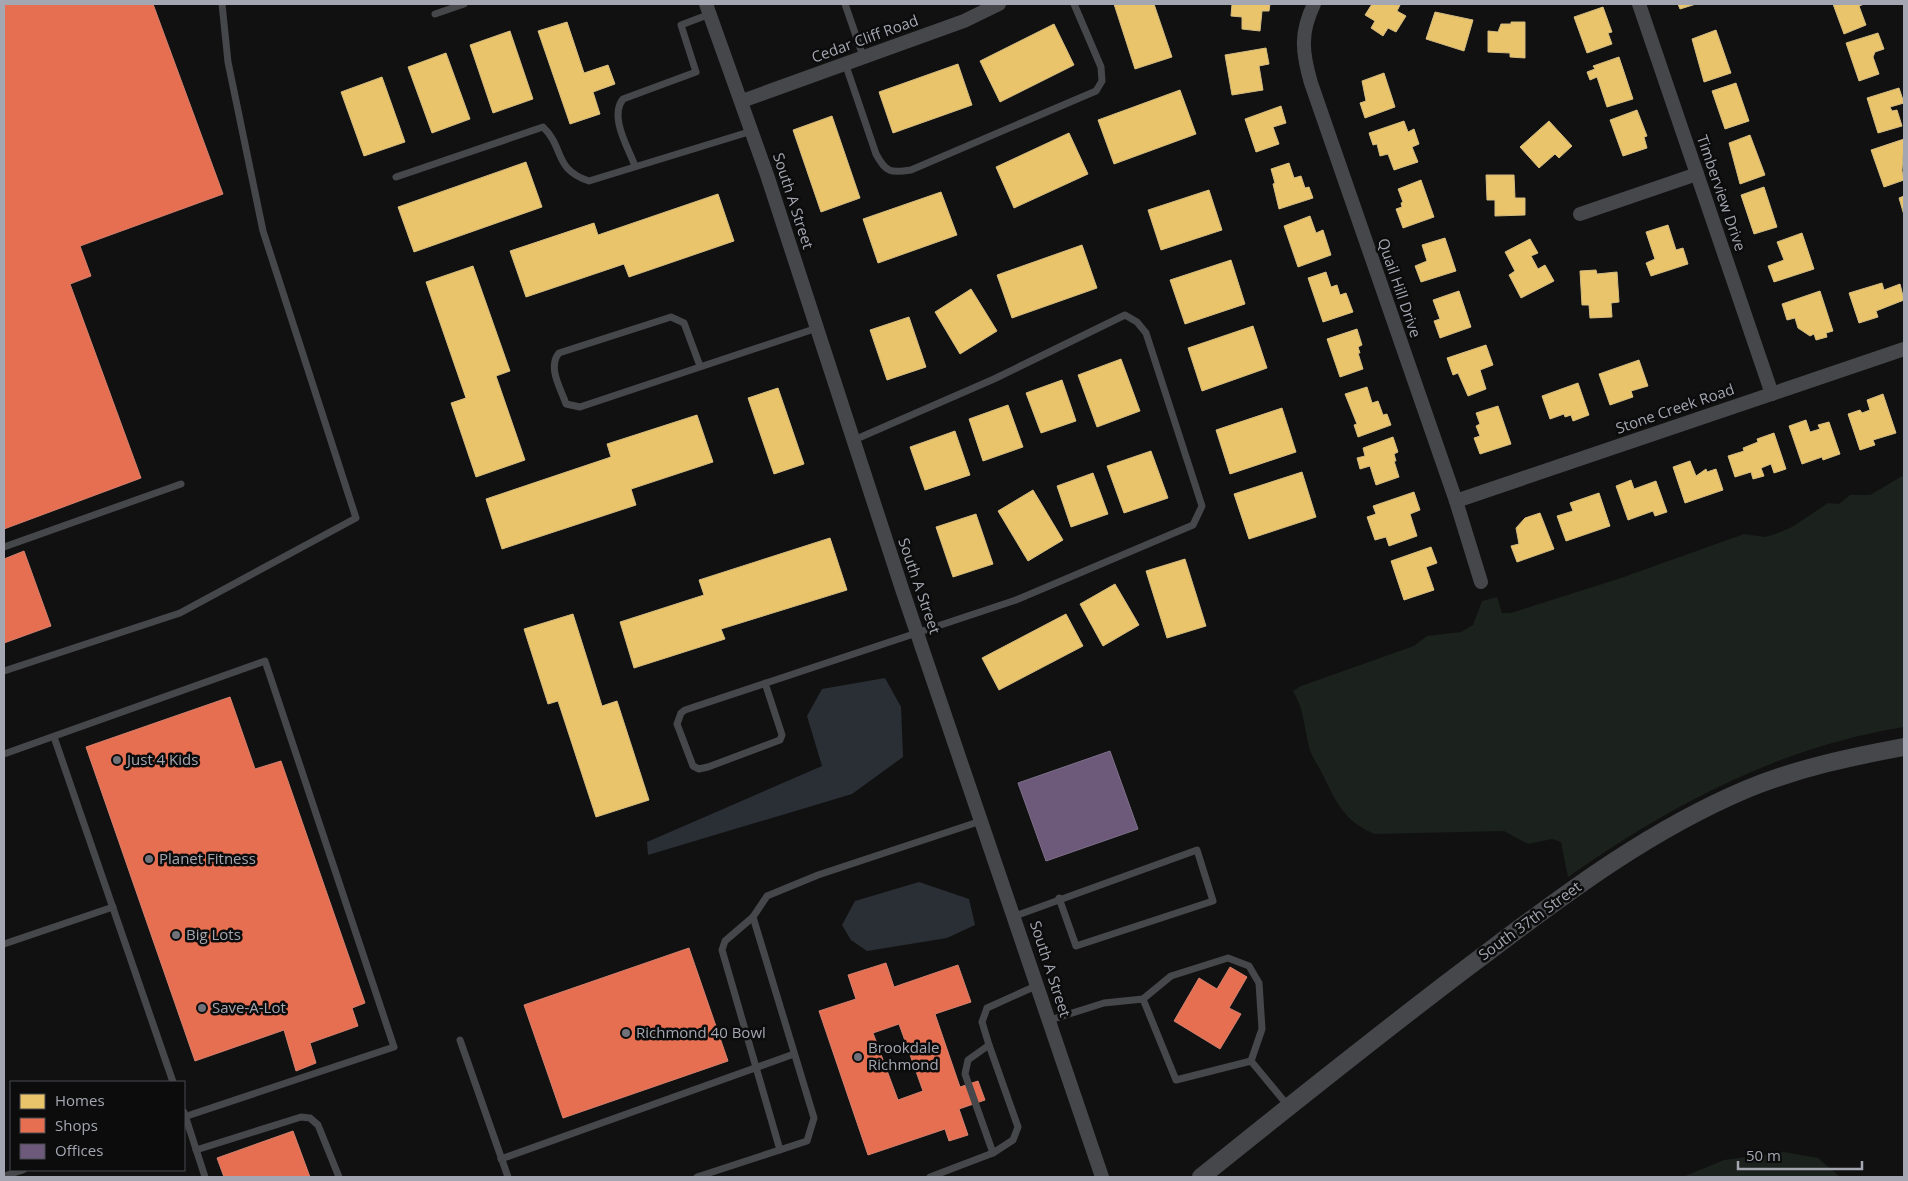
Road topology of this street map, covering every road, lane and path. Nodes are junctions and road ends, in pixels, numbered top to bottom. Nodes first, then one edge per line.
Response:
1 (222, 4) edge
2 (464, 4) edge
3 (845, 4) edge
4 (999, 4) edge
5 (1074, 4) edge
6 (1314, 4) edge
7 (1639, 4) edge
8 (708, 9) edge
9 (435, 14) dead end
10 (863, 56) junction
11 (845, 63) junction
12 (742, 101) junction
13 (752, 131) junction
14 (635, 166) junction
15 (1698, 174) junction
16 (396, 177) dead end
17 (1580, 214) dead end
18 (817, 328) junction
19 (1904, 349) edge
20 (700, 366) junction
21 (1772, 394) junction
22 (854, 440) junction
23 (181, 484) dead end
24 (1456, 501) junction
25 (4, 547) edge
26 (1481, 582) dead end
27 (918, 633) junction
28 (4, 671) edge
29 (765, 683) junction
30 (54, 737) junction
31 (1904, 747) edge
32 (4, 754) edge
33 (982, 820) junction
34 (1059, 898) junction
35 (113, 907) junction
36 (1015, 916) junction
37 (753, 917) junction
38 (4, 944) edge
39 (1038, 985) junction
40 (1143, 999) junction
41 (1050, 1020) junction
42 (460, 1040) dead end
43 (989, 1045) junction
44 (794, 1054) junction
45 (1251, 1061) junction
46 (755, 1068) junction
47 (174, 1081) edge
48 (1289, 1106) junction
49 (185, 1115) edge
50 (185, 1118) edge
51 (196, 1150) junction
52 (780, 1150) junction
53 (993, 1153) junction
54 (501, 1159) junction
55 (20, 1171) edge
56 (4, 1176) edge
57 (205, 1177) edge
58 (339, 1177) edge
59 (508, 1177) edge
60 (697, 1177) edge
61 (930, 1177) edge
62 (1102, 1177) edge
63 (1201, 1177) edge

1 - 28 lane
2 - 9 lane
3 - 10 lane
4 - 10 street, Cedar Cliff Road
5 - 11 lane
6 - 24 street, Quail Hill Drive
7 - 15 street, Timberview Drive
8 - 12 street, South A Street
8 - 14 lane
10 - 11 street, Cedar Cliff Road
11 - 12 street, Cedar Cliff Road
12 - 13 street, South A Street
13 - 14 lane
13 - 18 street, South A Street
14 - 16 lane
15 - 17 street
15 - 21 street, Timberview Drive
18 - 20 lane
18 - 22 street, South A Street
19 - 21 street, Stone Creek Road
20 - 20 lane
21 - 24 street, Stone Creek Road
22 - 27 street, South A Street
22 - 27 lane
23 - 25 lane
24 - 26 street, Quail Hill Drive
27 - 29 lane
27 - 33 street, South A Street
29 - 29 lane
30 - 32 lane
30 - 35 lane
30 - 49 lane
31 - 48 street, South 37th Street
33 - 36 street, South A Street
33 - 37 lane
34 - 34 lane
34 - 36 lane
35 - 38 lane
35 - 47 lane
36 - 39 street, South A Street
37 - 44 lane
37 - 46 lane
39 - 41 street, South A Street
39 - 43 lane
40 - 41 lane
40 - 45 lane
40 - 45 lane
41 - 62 street, South A Street
42 - 54 lane
43 - 53 lane
43 - 53 lane
44 - 46 lane
44 - 52 lane
45 - 48 lane
46 - 52 lane
46 - 54 lane
48 - 63 street, South 37th Street
50 - 51 lane
51 - 57 lane
51 - 58 lane
52 - 60 lane
53 - 61 lane
54 - 59 lane
55 - 56 lane

